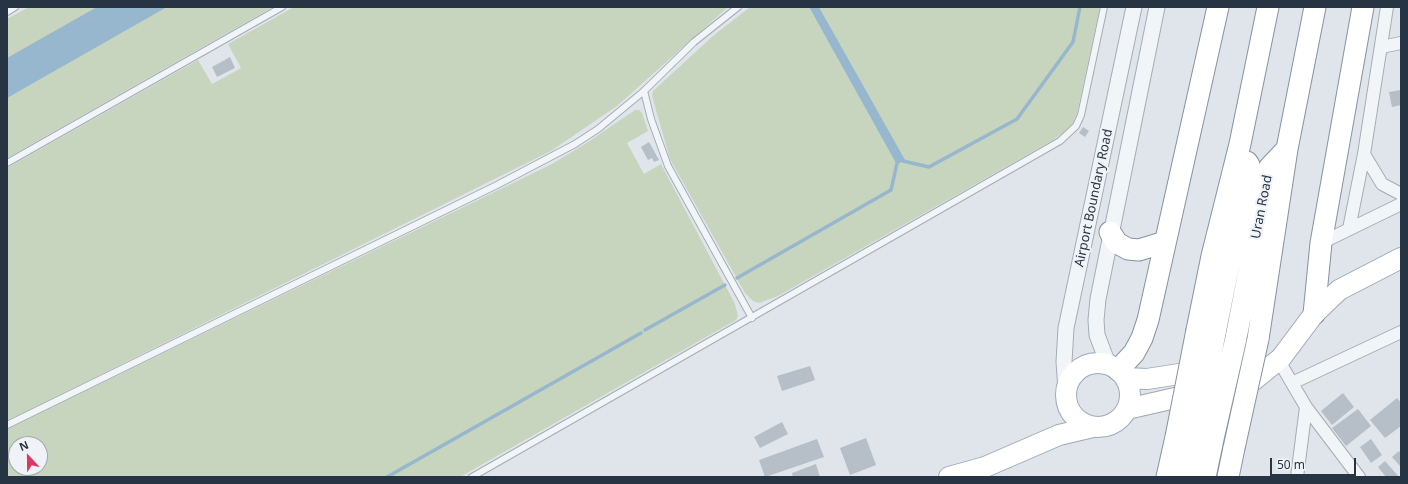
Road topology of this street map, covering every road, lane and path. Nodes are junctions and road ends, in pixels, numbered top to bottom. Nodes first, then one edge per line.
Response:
1 (15, 7) edge
2 (282, 7) edge
3 (738, 7) edge
4 (1104, 7) edge
5 (1134, 7) edge
6 (1157, 7) edge
7 (1218, 7) edge
8 (1268, 7) edge
9 (1315, 7) edge
10 (1364, 7) edge
11 (1387, 7) edge
12 (7, 12) edge
13 (1401, 43) edge
14 (1380, 47) junction
15 (644, 91) junction
16 (1287, 149) junction
17 (1364, 154) junction
18 (7, 163) edge
19 (1401, 194) edge
20 (1401, 204) edge
21 (1349, 229) junction
22 (1110, 232) junction
23 (1165, 242) junction
24 (1321, 243) junction
25 (1401, 258) edge
26 (1314, 314) junction
27 (752, 318) junction
28 (1400, 335) edge
29 (1272, 365) junction
30 (1118, 371) junction
31 (1292, 383) junction
32 (1066, 395) junction
33 (1306, 407) junction
34 (1127, 410) junction
35 (7, 425) edge
36 (1093, 427) junction
37 (1194, 439) junction
38 (1041, 443) junction
39 (472, 477) edge
40 (949, 477) edge
41 (1167, 477) edge
42 (1186, 477) edge
43 (1205, 477) edge
44 (1228, 477) edge
45 (1297, 477) edge
46 (1359, 477) edge

1 - 12 lane
2 - 18 lane
3 - 15 lane
4 - 27 lane
5 - 32 street, Airport Boundary Road
6 - 22 street, Airport Boundary Road
7 - 23 highway
8 - 37 highway, Uran Road, bridge
9 - 16 highway
10 - 24 highway
11 - 14 street
13 - 14 street
14 - 17 street
15 - 27 lane
15 - 35 lane
16 - 37 highway, Uran Road, bridge
16 - 44 highway, bridge
17 - 19 street
17 - 21 street
20 - 21 street
21 - 24 street
22 - 23 highway
22 - 30 street, Airport Boundary Road
23 - 30 highway
24 - 26 highway
25 - 26 main road
26 - 29 main road
27 - 39 lane
28 - 31 street
29 - 30 main road
29 - 31 street
29 - 34 main road
30 - 32 main road
30 - 34 main road
31 - 33 street
32 - 36 main road
32 - 38 main road
33 - 45 street
33 - 46 street
34 - 36 main road
36 - 38 main road
37 - 41 highway
37 - 42 highway, Uran Road
37 - 43 highway, Uran Road
38 - 40 main road

